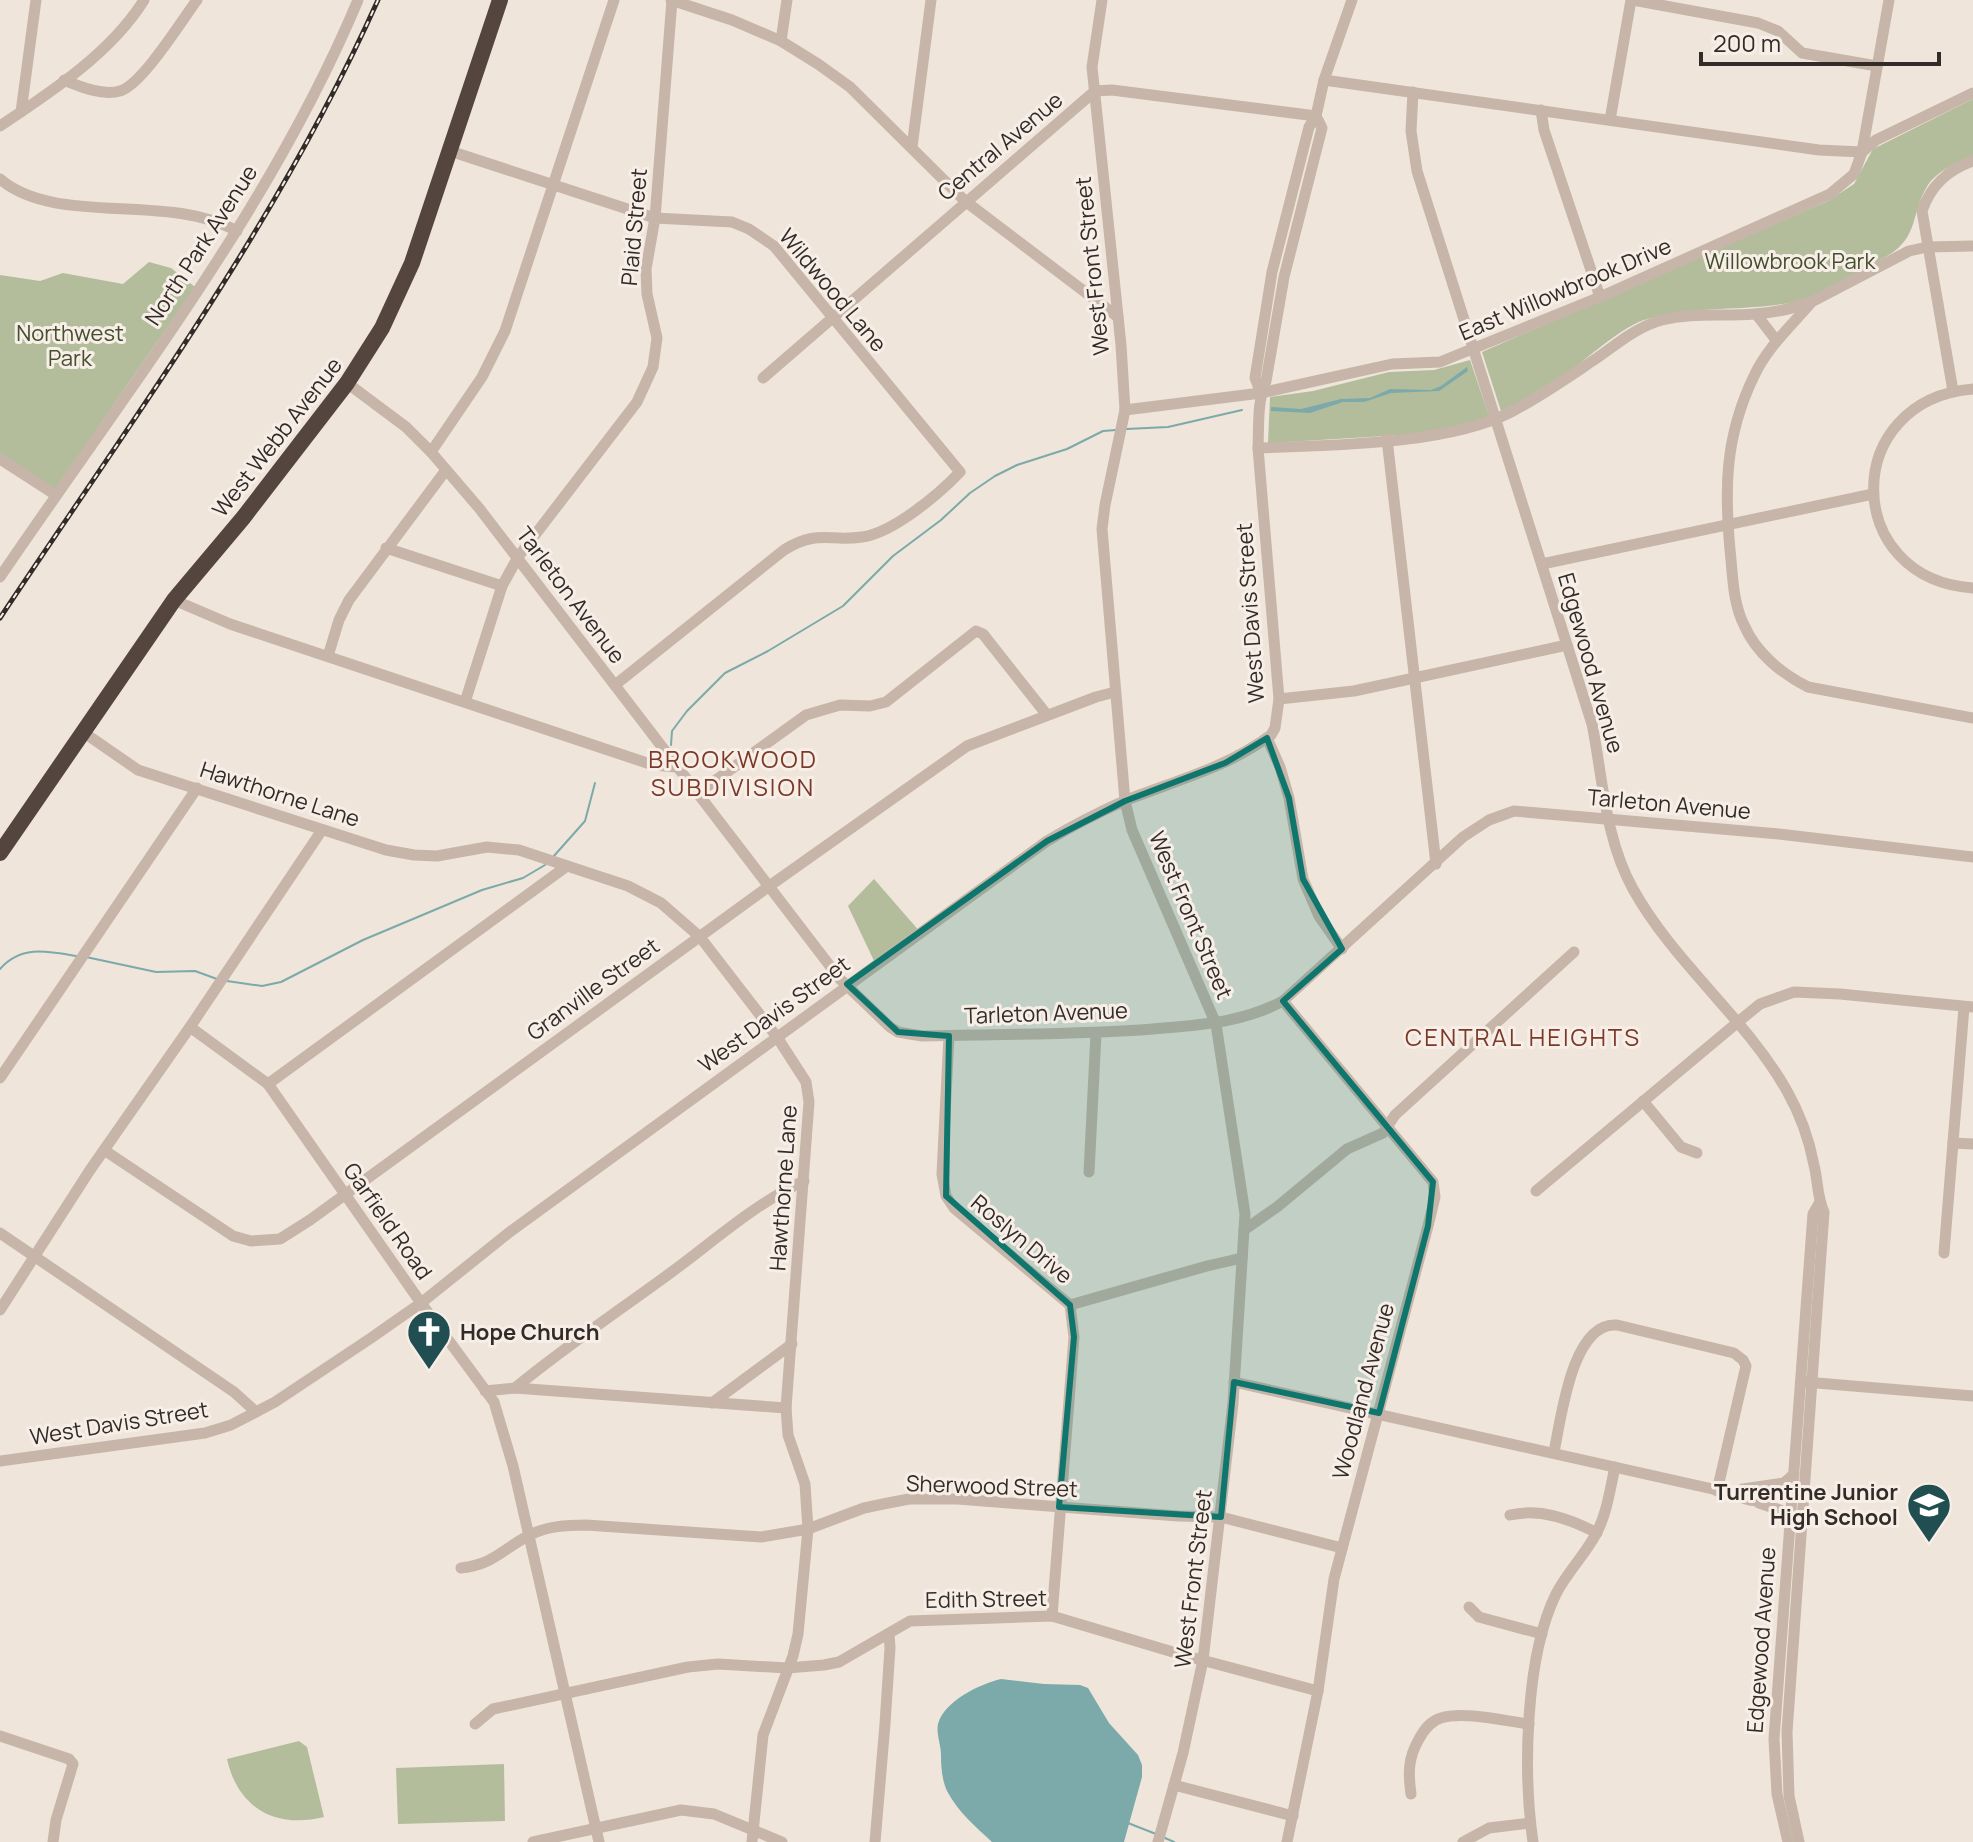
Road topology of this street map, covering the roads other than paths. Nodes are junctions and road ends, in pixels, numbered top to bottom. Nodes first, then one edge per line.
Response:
1 (36, 0) edge
2 (144, 0) edge
3 (197, 0) edge
4 (358, 0) edge
5 (500, 0) edge
6 (614, 0) edge
7 (672, 0) edge
8 (787, 0) edge
9 (931, 0) edge
10 (1102, 0) edge
11 (1352, 0) edge
12 (1632, 0) edge
13 (1889, 0) edge
14 (781, 41) junction
15 (1877, 66) junction
16 (64, 80) junction
17 (1324, 80) junction
18 (1095, 91) junction
19 (1413, 92) junction
20 (1973, 93) edge
21 (1541, 110) junction
22 (21, 112) junction
23 (1316, 116) junction
24 (1610, 120) junction
25 (0, 126) edge
26 (912, 147) junction
27 (450, 151) junction
28 (1862, 152) junction
29 (1973, 161) edge
30 (0, 179) edge
31 (553, 186) junction
32 (965, 201) junction
33 (655, 218) junction
34 (237, 231) junction
35 (1973, 246) edge
36 (1927, 247) junction
37 (1600, 297) junction
38 (1813, 301) junction
39 (1756, 314) junction
40 (1118, 317) junction
41 (832, 318) junction
42 (1776, 340) junction
43 (1473, 350) junction
44 (763, 378) dead end
45 (347, 383) junction
46 (1973, 389) edge
47 (1953, 391) junction
48 (1261, 393) junction
49 (1124, 415) junction
50 (1496, 419) junction
51 (1387, 439) junction
52 (1258, 448) junction
53 (431, 452) junction
54 (0, 459) edge
55 (446, 470) junction
56 (1873, 494) junction
57 (56, 495) junction
58 (1728, 524) junction
59 (386, 548) junction
60 (518, 557) junction
61 (1542, 564) junction
62 (0, 577) edge
63 (502, 586) junction
64 (1973, 588) edge
65 (174, 600) junction
66 (1567, 645) junction
67 (328, 656) junction
68 (1414, 678) junction
69 (615, 685) junction
70 (1115, 692) junction
71 (1279, 699) junction
72 (465, 702) junction
73 (1047, 715) junction
74 (1973, 718) edge
75 (83, 732) junction
76 (1267, 738) junction
77 (677, 767) junction
78 (197, 788) junction
79 (698, 793) junction
80 (1125, 801) junction
81 (1608, 819) junction
82 (322, 830) junction
83 (0, 853) edge
84 (1973, 857) edge
85 (1436, 864) junction
86 (567, 866) junction
87 (768, 887) junction
88 (700, 937) junction
89 (1342, 949) junction
90 (1574, 952) dead end
91 (847, 984) junction
92 (1283, 1001) junction
93 (1969, 1007) edge
94 (1738, 1022) junction
95 (1216, 1024) junction
96 (190, 1027) junction
97 (1096, 1034) junction
98 (949, 1036) junction
99 (777, 1037) junction
100 (0, 1078) edge
101 (268, 1084) junction
102 (1643, 1101) junction
103 (1388, 1125) junction
104 (1953, 1143) junction
105 (1973, 1144) edge
106 (104, 1150) junction
107 (1697, 1153) dead end
108 (1089, 1172) dead end
109 (804, 1181) junction
110 (1536, 1191) dead end
111 (346, 1195) junction
112 (1244, 1230) junction
113 (0, 1233) edge
114 (1944, 1253) dead end
115 (35, 1257) junction
116 (1242, 1258) junction
117 (421, 1303) junction
118 (1070, 1305) junction
119 (0, 1310) edge
120 (792, 1344) junction
121 (1234, 1382) junction
122 (1807, 1383) junction
123 (515, 1388) junction
124 (485, 1391) junction
125 (1973, 1396) edge
126 (712, 1403) junction
127 (786, 1408) junction
128 (256, 1412) junction
129 (1379, 1413) junction
130 (1554, 1452) junction
131 (0, 1461) edge
132 (1615, 1467) junction
133 (1800, 1473) junction
134 (1784, 1483) junction
135 (1717, 1491) junction
136 (1735, 1494) junction
137 (1759, 1503) junction
138 (1059, 1507) junction
139 (1510, 1515) dead end
140 (1221, 1517) junction
141 (1789, 1520) junction
142 (808, 1529) junction
143 (1597, 1533) junction
144 (530, 1535) junction
145 (1342, 1548) junction
146 (461, 1568) dead end
147 (1469, 1607) dead end
148 (1052, 1616) junction
149 (889, 1634) junction
150 (1542, 1634) junction
151 (1203, 1660) junction
152 (787, 1668) junction
153 (1318, 1691) junction
154 (565, 1694) junction
155 (475, 1724) dead end
156 (1529, 1724) junction
157 (0, 1736) edge
158 (1781, 1782) junction
159 (1174, 1785) junction
160 (1411, 1794) dead end
161 (1293, 1816) junction
162 (1530, 1823) junction
163 (596, 1828) junction
164 (752, 1836) edge
165 (53, 1842) edge
166 (533, 1842) edge
167 (599, 1842) edge
168 (782, 1842) edge
169 (875, 1842) edge
170 (1158, 1842) edge
171 (1287, 1842) edge
172 (1463, 1842) edge
173 (1533, 1842) edge
174 (1788, 1842) edge
175 (1799, 1842) edge

1 - 22 street
2 - 16 street
3 - 16 street
4 - 34 street, North Park Avenue
5 - 27 highway, West Webb Avenue
6 - 31 street
7 - 14 street
7 - 33 street, Plaid Street
8 - 14 street
9 - 26 street
10 - 18 street, West Front Street
11 - 17 street, West Davis Street
12 - 15 street
12 - 24 street
13 - 15 street
14 - 26 street
15 - 28 street
16 - 22 street
17 - 19 street
17 - 23 street, West Davis Street
18 - 23 street, Central Avenue
18 - 32 street, Central Avenue
18 - 40 street, West Front Street
19 - 21 street
19 - 43 street, Edgewood Avenue
20 - 28 street, East Willowbrook Drive
21 - 24 street
21 - 37 street
22 - 25 street
23 - 48 street, West Davis Street
24 - 28 street
26 - 32 street
27 - 31 street, Wildwood Lane
27 - 45 highway, West Webb Avenue
28 - 37 street, East Willowbrook Drive
29 - 36 street
30 - 34 street
31 - 33 street, Wildwood Lane
31 - 53 street
32 - 40 street
32 - 41 street, Central Avenue
33 - 41 street, Wildwood Lane
33 - 60 street, Plaid Street
34 - 57 street, North Park Avenue
35 - 36 street
36 - 38 street
36 - 47 street
37 - 43 street, East Willowbrook Drive
38 - 39 street
38 - 42 street
39 - 42 street
39 - 50 street
40 - 49 street, West Front Street
41 - 44 street, Central Avenue
41 - 69 street, Wildwood Lane
42 - 58 street
43 - 48 street, East Willowbrook Drive
43 - 50 street, Edgewood Avenue
45 - 53 street, Tarleton Avenue
45 - 65 highway, West Webb Avenue
46 - 47 street
47 - 56 street
48 - 49 street, East Willowbrook Drive
48 - 52 street, West Davis Street
49 - 70 street, West Front Street
50 - 51 street
50 - 61 street, Edgewood Avenue
51 - 52 street
51 - 68 street
52 - 71 street, West Davis Street
53 - 55 street, Tarleton Avenue
54 - 57 street
55 - 59 street
55 - 60 street, Tarleton Avenue
56 - 58 street
56 - 64 street
57 - 62 street, North Park Avenue
58 - 61 street
58 - 74 street
59 - 63 street
59 - 67 street
60 - 63 street, Plaid Street
60 - 69 street, Tarleton Avenue
61 - 66 street, Edgewood Avenue
63 - 72 street, Plaid Street
65 - 67 street
65 - 75 highway, West Webb Avenue
66 - 68 street
66 - 81 street, Edgewood Avenue
67 - 72 street
68 - 71 street
68 - 85 street
69 - 77 street, Tarleton Avenue
70 - 73 street, Granville Street
70 - 80 street, West Front Street
71 - 76 street, West Davis Street
72 - 77 street
73 - 79 street
73 - 87 street, Granville Street
75 - 78 street, Hawthorne Lane
75 - 83 highway, West Webb Avenue
76 - 80 street, West Davis Street
76 - 89 street
77 - 79 street, Tarleton Avenue
78 - 82 street, Hawthorne Lane
78 - 100 street
79 - 87 street, Tarleton Avenue
80 - 91 street, West Davis Street
80 - 95 street, West Front Street
81 - 84 street, Tarleton Avenue
81 - 85 street, Tarleton Avenue
81 - 94 street, Edgewood Avenue
82 - 86 street, Hawthorne Lane
82 - 96 street
85 - 89 street, Tarleton Avenue
86 - 88 street, Hawthorne Lane
86 - 101 street
87 - 88 street, Granville Street
87 - 91 street, Tarleton Avenue
88 - 99 street, Hawthorne Lane
88 - 111 street, Granville Street
89 - 92 street, Tarleton Avenue
90 - 103 street
91 - 98 street, Tarleton Avenue
91 - 99 street, West Davis Street
92 - 95 street, Tarleton Avenue
92 - 103 street, Woodland Avenue
93 - 94 street
93 - 104 street
94 - 102 street
94 - 122 street, Edgewood Avenue
95 - 97 street, Tarleton Avenue
95 - 112 street, West Front Street
96 - 101 street, Garfield Road
96 - 106 street
97 - 98 street, Tarleton Avenue
97 - 108 street
98 - 118 street, Roslyn Drive
99 - 109 street, Hawthorne Lane
99 - 117 street, West Davis Street
101 - 111 street, Garfield Road
102 - 107 street
102 - 110 street
103 - 112 street
103 - 129 street, Woodland Avenue
104 - 105 street
104 - 114 street
106 - 111 street, Granville Street
106 - 115 street
109 - 120 street, Hawthorne Lane
109 - 123 street
111 - 117 street, Garfield Road
112 - 116 street, West Front Street
113 - 115 street
115 - 119 street
115 - 128 street
116 - 118 street
116 - 121 street, West Front Street
117 - 124 street, Garfield Road
117 - 128 street, West Davis Street
118 - 138 street, Roslyn Drive
120 - 126 street
120 - 127 street, Hawthorne Lane
121 - 129 street
121 - 140 street, West Front Street
122 - 125 street
122 - 133 street, Edgewood Avenue
123 - 124 street
123 - 126 street
124 - 144 street, Garfield Road
126 - 127 street
127 - 142 street, Hawthorne Lane
128 - 131 street, West Davis Street
129 - 130 street
129 - 145 street, Woodland Avenue
130 - 132 street
130 - 135 street
132 - 135 street
132 - 143 street
133 - 134 street
133 - 141 street, Edgewood Avenue
133 - 158 street, Edgewood Avenue
134 - 136 street
134 - 137 street
135 - 136 street
136 - 137 street
137 - 141 street
138 - 140 street, Sherwood Street
138 - 142 street, Sherwood Street
138 - 148 street, Roslyn Drive
139 - 143 street
140 - 145 street, Sherwood Street
140 - 151 street, West Front Street
141 - 158 street, Edgewood Avenue
142 - 144 street, Sherwood Street
142 - 152 street, Hawthorne Lane
143 - 150 street
144 - 146 street, Sherwood Street
144 - 154 street, Garfield Road
145 - 153 street, Woodland Avenue
147 - 150 street
148 - 149 street, Edith Street
148 - 151 street, Edith Street
149 - 152 street, Edith Street
149 - 169 street
150 - 156 street
151 - 153 street, Edith Street
151 - 159 street, West Front Street
152 - 154 street, Edith Street
152 - 164 street, Hawthorne Lane
153 - 161 street, Woodland Avenue
154 - 155 street, Edith Street
154 - 163 street, Garfield Road
156 - 160 street
156 - 162 street
157 - 165 street
158 - 174 street, Edgewood Avenue
158 - 175 street, Edgewood Avenue
159 - 161 street
159 - 170 street, West Front Street
161 - 171 street, Woodland Avenue
162 - 172 street
162 - 173 street
163 - 164 street
163 - 166 street
163 - 167 street, Garfield Road
164 - 168 street

